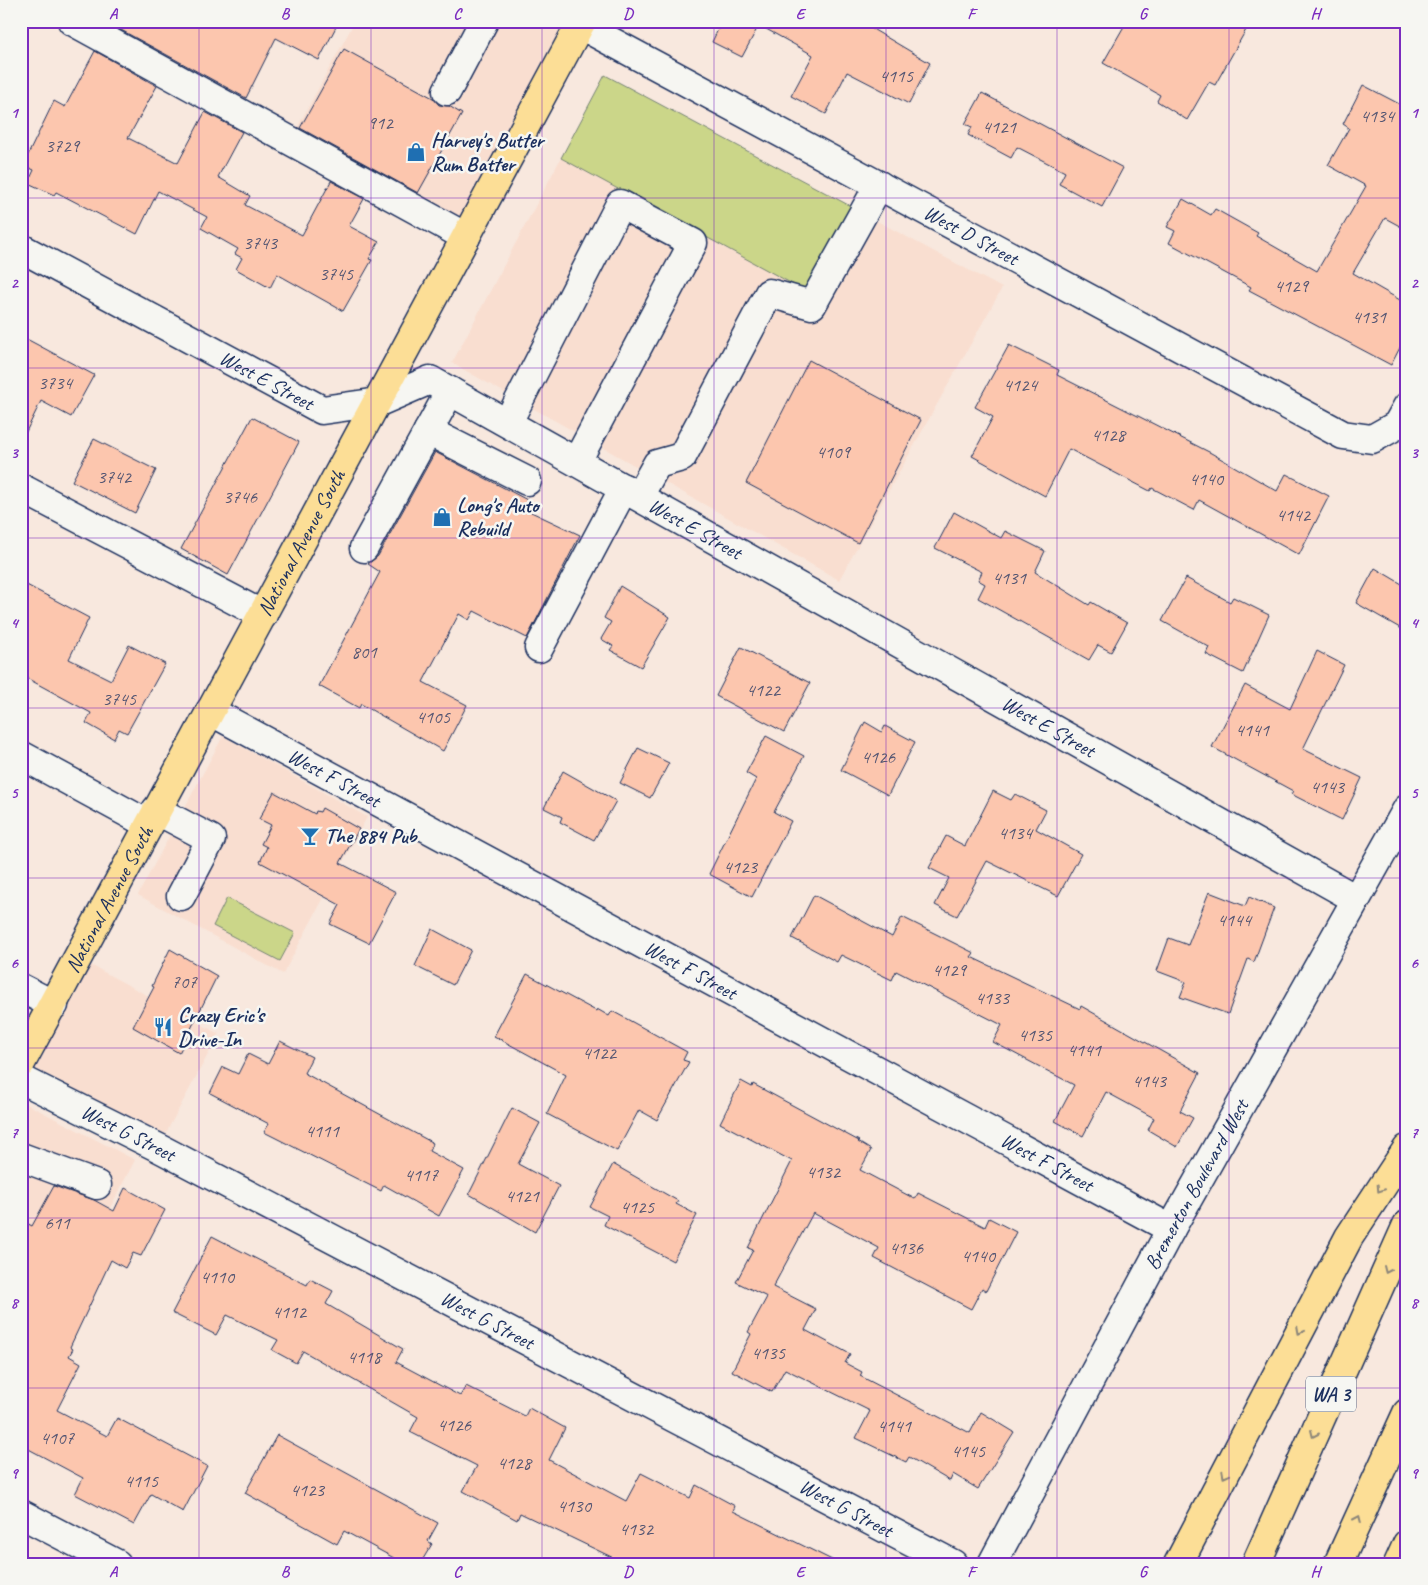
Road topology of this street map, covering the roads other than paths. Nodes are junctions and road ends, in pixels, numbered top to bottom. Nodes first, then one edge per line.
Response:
1 (72, 21) edge
2 (484, 21) edge
3 (578, 22) edge
4 (447, 91) dead end
5 (879, 185) junction
6 (466, 237) junction
7 (21, 248) edge
8 (450, 391) junction
9 (379, 402) junction
10 (1407, 407) edge
11 (508, 422) junction
12 (428, 431) junction
13 (577, 461) junction
14 (527, 481) dead end
15 (21, 488) edge
16 (631, 492) junction
17 (364, 548) dead end
18 (263, 614) junction
19 (539, 648) dead end
20 (210, 711) junction
21 (21, 755) edge
22 (1407, 809) edge
23 (152, 817) junction
24 (181, 896) dead end
25 (1356, 899) junction
26 (21, 988) edge
27 (54, 1005) junction
28 (21, 1063) edge
29 (21, 1079) edge
30 (1407, 1149) edge
31 (22, 1158) edge
32 (97, 1185) dead end
33 (1407, 1225) edge
34 (1171, 1229) junction
35 (1407, 1413) edge
36 (21, 1514) edge
37 (1407, 1544) edge
38 (116, 1564) edge
39 (953, 1564) edge
40 (992, 1564) edge
41 (1178, 1564) edge
42 (1256, 1564) edge
43 (1338, 1564) edge
44 (1398, 1564) edge

1 - 6 street
2 - 4 street
3 - 5 street, West D Street
3 - 6 main road, National Avenue South
5 - 10 street, West D Street
5 - 16 street
6 - 9 main road, National Avenue South
7 - 9 street, West E Street
8 - 9 street, West E Street
8 - 11 street, West E Street
8 - 12 street
9 - 18 main road, National Avenue South
11 - 13 street, West E Street
11 - 13 street
12 - 14 street
12 - 17 street
13 - 16 street, West E Street
15 - 18 street
16 - 19 street
16 - 25 street, West E Street
18 - 20 main road, National Avenue South
20 - 23 main road, National Avenue South
20 - 34 street, West F Street
21 - 23 street
22 - 25 street, Bremerton Boulevard West
23 - 24 street
23 - 27 main road, National Avenue South
25 - 34 street, Bremerton Boulevard West
26 - 27 street
27 - 28 main road, National Avenue South
29 - 39 street, West G Street
30 -> 41 main road
31 - 32 street
33 -> 42 main road, WA 3
34 - 40 street, Bremerton Boulevard West
43 -> 35 main road
36 - 38 street
37 - 44 main road

